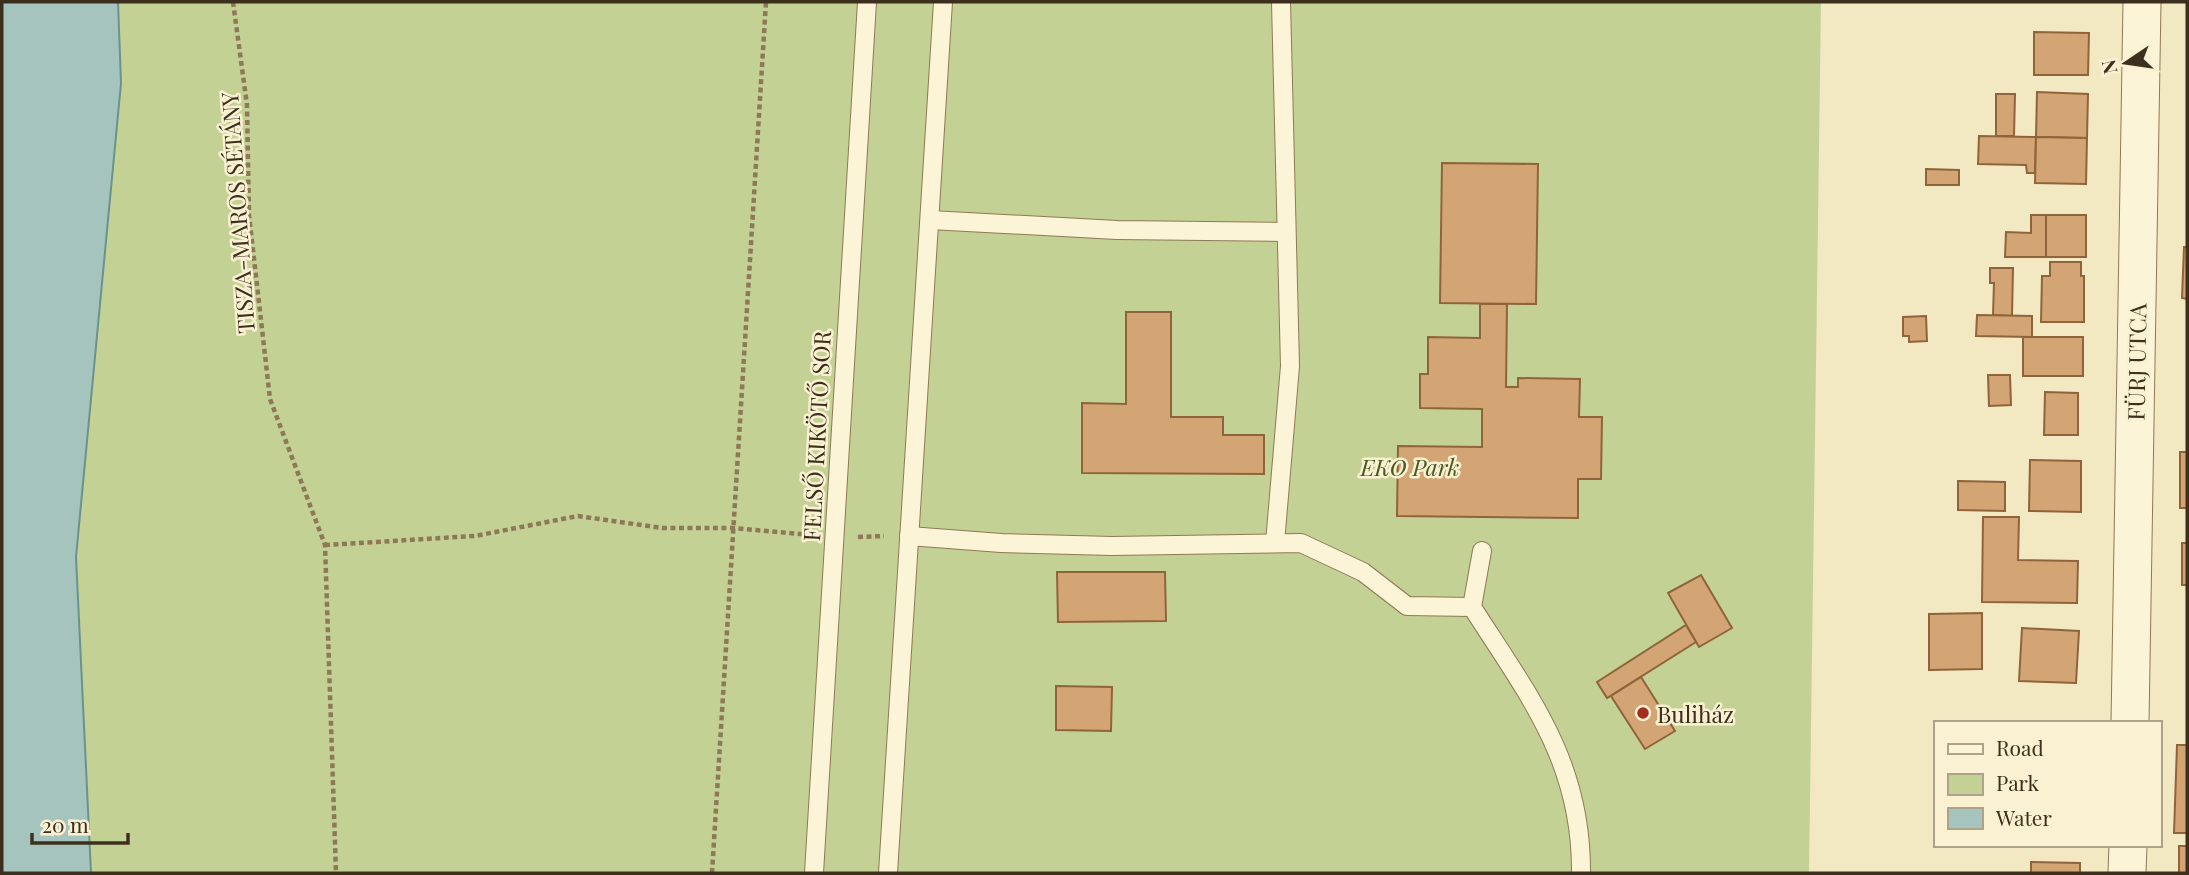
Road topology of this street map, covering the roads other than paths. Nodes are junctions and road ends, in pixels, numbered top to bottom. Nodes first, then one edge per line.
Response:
1 (867, 2) edge
2 (943, 2) edge
3 (1281, 2) edge
4 (2142, 2) edge
5 (930, 220) junction
6 (1286, 232) junction
7 (909, 536) junction
8 (1275, 543) junction
9 (1482, 551) dead end
10 (1472, 607) junction
11 (2130, 721) edge
12 (2128, 847) edge
13 (814, 873) edge
14 (888, 873) edge
15 (1581, 873) edge
16 (2127, 873) edge

1 - 13 lane, FELSŐ KIKÖTŐ SOR
2 - 5 lane
3 - 6 lane
4 - 11 street, FÜRJ UTCA
5 - 6 lane
5 - 7 lane
6 - 8 lane
7 - 8 lane
7 - 14 lane
8 - 10 lane
9 - 10 lane
10 - 15 lane
12 - 16 street

